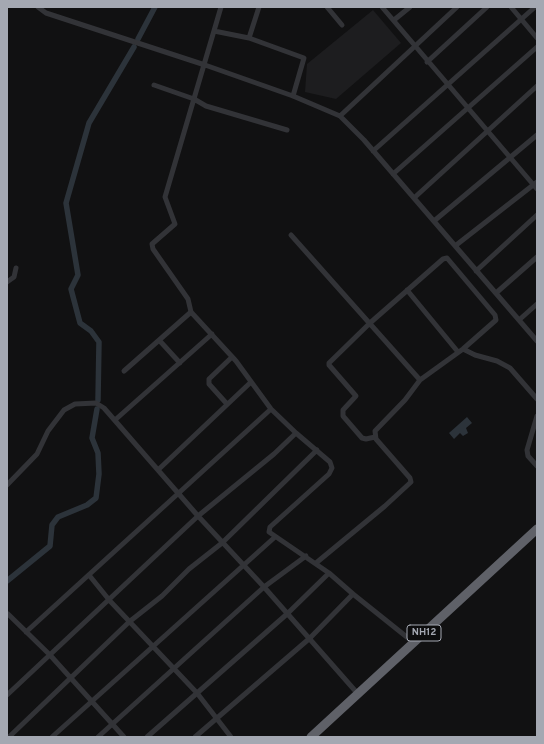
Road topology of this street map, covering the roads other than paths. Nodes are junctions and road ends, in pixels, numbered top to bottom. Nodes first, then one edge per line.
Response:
1 (38, 7) edge
2 (221, 7) edge
3 (259, 7) edge
4 (327, 7) edge
5 (382, 7) edge
6 (410, 7) edge
7 (457, 7) edge
8 (487, 7) edge
9 (511, 7) edge
10 (535, 7) edge
11 (521, 19) junction
12 (394, 20) junction
13 (342, 25) dead end
14 (214, 31) junction
15 (249, 38) junction
16 (537, 38) edge
17 (414, 46) junction
18 (537, 47) edge
19 (427, 62) junction
20 (205, 65) junction
21 (154, 84) dead end
22 (447, 84) junction
23 (537, 86) edge
24 (293, 96) junction
25 (194, 99) junction
26 (468, 108) junction
27 (340, 116) junction
28 (287, 130) dead end
29 (487, 131) junction
30 (537, 135) edge
31 (373, 151) junction
32 (511, 158) junction
33 (393, 174) junction
34 (536, 185) edge
35 (414, 198) junction
36 (537, 215) edge
37 (434, 222) junction
38 (291, 235) dead end
39 (455, 246) junction
40 (537, 258) edge
41 (16, 268) dead end
42 (476, 271) junction
43 (7, 282) edge
44 (407, 290) junction
45 (496, 293) junction
46 (537, 304) edge
47 (191, 312) junction
48 (519, 320) junction
49 (370, 323) junction
50 (212, 334) junction
51 (159, 340) junction
52 (537, 341) edge
53 (463, 349) junction
54 (458, 352) junction
55 (232, 357) junction
56 (180, 363) junction
57 (124, 371) dead end
58 (420, 380) junction
59 (251, 382) junction
60 (537, 399) edge
61 (227, 404) junction
62 (271, 409) junction
63 (537, 416) edge
64 (115, 420) junction
65 (537, 432) edge
66 (296, 433) junction
67 (531, 436) junction
68 (375, 437) junction
69 (316, 450) junction
70 (537, 466) edge
71 (159, 469) junction
72 (7, 485) edge
73 (179, 493) junction
74 (198, 516) junction
75 (537, 529) edge
76 (275, 537) junction
77 (222, 543) junction
78 (306, 556) junction
79 (316, 563) junction
80 (243, 564) junction
81 (329, 573) junction
82 (89, 575) junction
83 (264, 587) junction
84 (353, 594) junction
85 (110, 601) junction
86 (8, 614) dead end
87 (287, 614) junction
88 (129, 622) junction
89 (26, 632) junction
90 (310, 638) junction
91 (413, 642) junction
92 (153, 647) junction
93 (50, 655) junction
94 (174, 670) junction
95 (70, 677) junction
96 (197, 693) junction
97 (358, 694) junction
98 (7, 695) edge
99 (91, 702) junction
100 (216, 718) junction
101 (112, 723) junction
102 (7, 730) edge
103 (11, 736) edge
104 (52, 737) edge
105 (98, 737) edge
106 (124, 737) edge
107 (147, 737) edge
108 (195, 737) edge
109 (231, 737) edge
110 (311, 737) edge

1 - 20 street
2 - 14 street
3 - 15 street
4 - 13 street
5 - 12 street
6 - 12 street
7 - 17 street
8 - 19 street
9 - 11 street
10 - 11 street
11 - 16 street
11 - 22 street
12 - 17 street
14 - 15 street
14 - 20 street
15 - 24 street
17 - 19 street
17 - 27 street
18 - 26 street
19 - 22 street
20 - 24 street
20 - 25 street
21 - 25 street
22 - 26 street
22 - 31 street
23 - 29 street
24 - 27 street
25 - 28 street
25 - 47 street
26 - 29 street
26 - 33 street
27 - 31 street
29 - 32 street
29 - 35 street
30 - 32 street
31 - 33 street
32 - 34 street
32 - 37 street
33 - 35 street
34 - 39 street
35 - 37 street
36 - 42 street
37 - 39 street
38 - 49 street
39 - 42 street
40 - 45 street
41 - 43 street
42 - 45 street
44 - 49 street
44 - 53 street
44 - 54 street
45 - 48 street
46 - 48 street
47 - 50 street
47 - 51 street
48 - 52 street
49 - 58 street
49 - 68 street
50 - 55 street
50 - 56 street
51 - 56 street
51 - 57 street
53 - 54 street
53 - 60 street
54 - 58 street
55 - 59 street
55 - 61 street
56 - 64 street
58 - 68 street
59 - 61 street
59 - 62 street
61 - 71 street
62 - 66 street
62 - 73 street
63 - 67 street
64 - 71 street
64 - 72 street
65 - 67 street
66 - 69 street
66 - 74 street
67 - 70 street
68 - 79 street
69 - 76 street
69 - 77 street
71 - 73 street
73 - 74 street
73 - 82 street
74 - 77 street
74 - 85 street
75 - 91 highway, NH12
76 - 78 street
76 - 80 street
77 - 80 street
77 - 88 street
78 - 79 street
78 - 83 street
79 - 81 street
80 - 83 street
80 - 92 street
81 - 84 street
81 - 87 street
82 - 85 street
82 - 89 street
83 - 87 street
83 - 94 street
84 - 90 street
84 - 91 street
85 - 88 street
85 - 93 street
86 - 89 street
87 - 90 street
87 - 96 street
88 - 92 street
88 - 95 street
89 - 93 street
90 - 97 street
90 - 100 street
91 - 97 highway, NH12
92 - 94 street
92 - 99 street
93 - 95 street
93 - 98 street
94 - 96 street
94 - 101 street
95 - 99 street
95 - 103 street
96 - 100 street
96 - 107 street
97 - 110 highway, NH12
99 - 101 street
99 - 104 street
100 - 108 street
100 - 109 street
101 - 105 street
101 - 106 street
102 - 103 street

